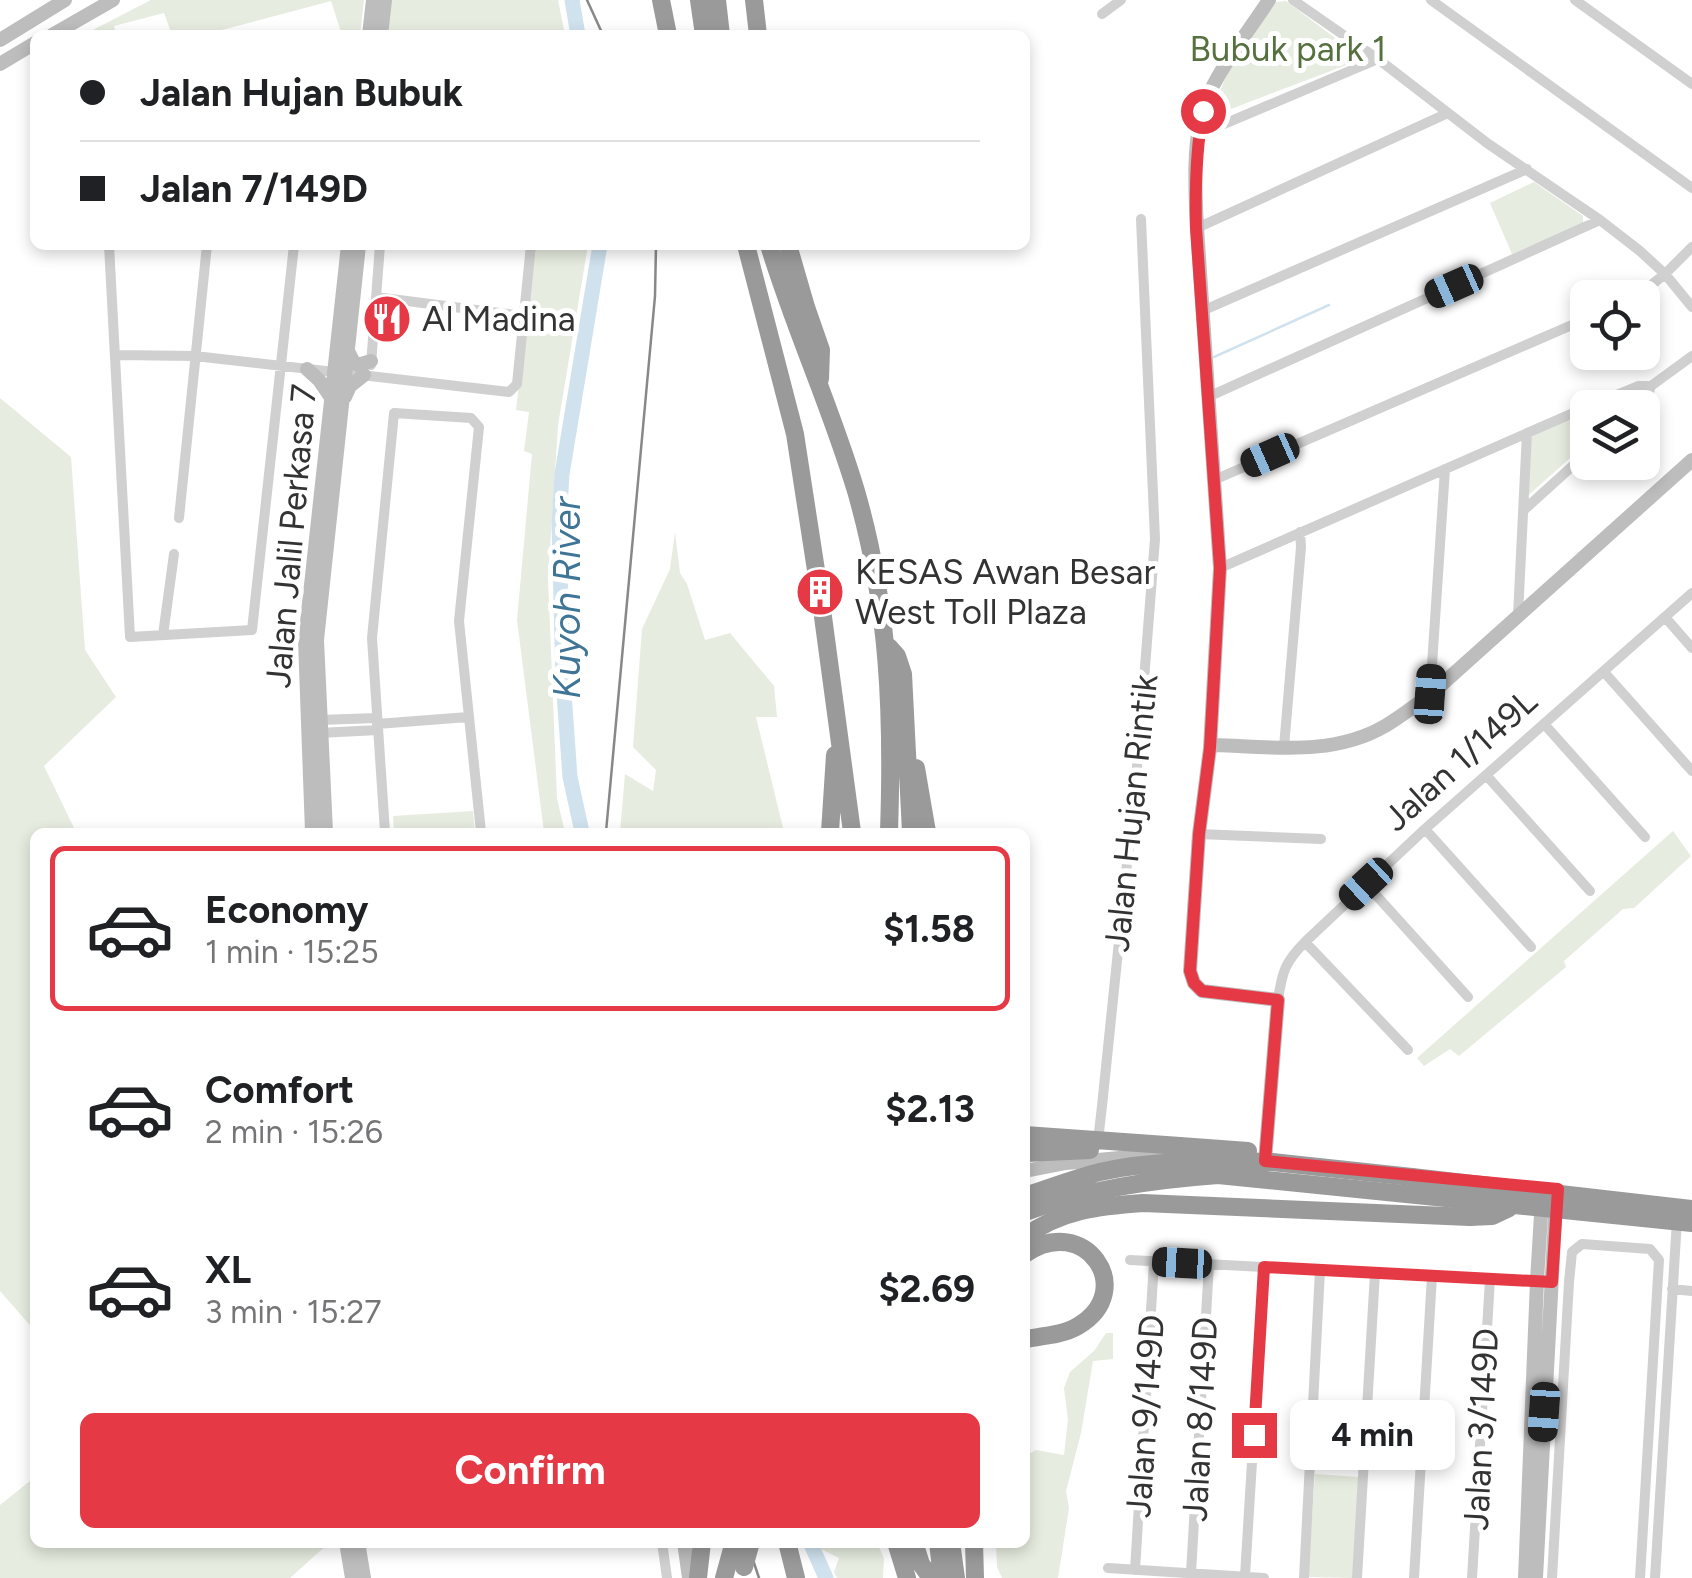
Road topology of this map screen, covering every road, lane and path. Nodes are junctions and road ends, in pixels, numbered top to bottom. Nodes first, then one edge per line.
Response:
1 (66, 0) edge
2 (113, 0) edge
3 (373, 0) edge
4 (384, 0) edge
5 (661, 0) edge
6 (700, 0) edge
7 (716, 0) edge
8 (754, 0) edge
9 (1121, 0) edge
10 (1269, 0) edge
11 (1293, 0) edge
12 (1431, 0) edge
13 (1575, 0) edge
14 (49, 9) junction
15 (1102, 14) dead end
16 (36, 30) edge
17 (61, 30) edge
18 (370, 30) edge
19 (381, 30) edge
20 (667, 30) edge
21 (703, 30) edge
22 (721, 30) edge
23 (757, 30) edge
24 (0, 40) edge
25 (30, 46) edge
26 (1378, 59) junction
27 (0, 64) edge
28 (1692, 84) edge
29 (1448, 113) junction
30 (1198, 135) junction
31 (1527, 169) junction
32 (1692, 188) edge
33 (1141, 219) dead end
34 (1600, 220) junction
35 (1196, 228) junction
36 (1692, 247) edge
37 (109, 250) edge
38 (206, 250) edge
39 (293, 250) edge
40 (348, 250) edge
41 (358, 250) edge
42 (380, 250) edge
43 (530, 250) edge
44 (736, 250) edge
45 (747, 250) edge
46 (771, 250) edge
47 (789, 250) edge
48 (752, 272) junction
49 (1665, 274) junction
50 (1658, 280) edge
51 (376, 297) junction
52 (1692, 307) edge
53 (1202, 311) junction
54 (523, 316) junction
55 (1570, 326) edge
56 (343, 350) junction
57 (115, 356) junction
58 (195, 356) junction
59 (1692, 356) edge
60 (280, 366) junction
61 (307, 369) junction
62 (368, 371) junction
63 (341, 373) junction
64 (820, 385) junction
65 (1651, 386) junction
66 (1649, 390) edge
67 (1208, 397) junction
68 (338, 399) junction
69 (1527, 432) junction
70 (1692, 460) edge
71 (1444, 468) junction
72 (1570, 468) edge
73 (1214, 480) junction
74 (1525, 509) junction
75 (179, 518) dead end
76 (1300, 532) junction
77 (174, 554) dead end
78 (1220, 568) junction
79 (1692, 593) edge
80 (1518, 615) junction
81 (1665, 617) junction
82 (163, 635) junction
83 (887, 644) junction
84 (1692, 648) edge
85 (1604, 672) junction
86 (1430, 694) junction
87 (468, 718) junction
88 (838, 719) junction
89 (377, 724) junction
90 (1545, 724) junction
91 (314, 727) junction
92 (906, 745) junction
93 (1210, 748) junction
94 (1284, 748) junction
95 (1692, 771) edge
96 (1486, 775) junction
97 (312, 828) edge
98 (326, 828) edge
99 (385, 828) edge
100 (481, 828) edge
101 (830, 828) edge
102 (852, 828) edge
103 (889, 828) edge
104 (911, 828) edge
105 (925, 828) edge
106 (1426, 829) junction
107 (1199, 834) junction
108 (1645, 836) dead end
109 (1322, 839) dead end
110 (1366, 884) junction
111 (1590, 892) dead end
112 (1306, 942) junction
113 (1532, 946) dead end
114 (1468, 996) dead end
115 (1278, 1000) junction
116 (1408, 1050) dead end
117 (1102, 1106) junction
118 (1030, 1135) edge
119 (1180, 1146) junction
120 (1030, 1153) edge
121 (1132, 1156) junction
122 (1268, 1162) junction
123 (1066, 1163) junction
124 (1030, 1170) edge
125 (1551, 1188) junction
126 (1030, 1191) edge
127 (1030, 1191) edge
128 (1687, 1205) edge
129 (1514, 1206) junction
130 (1030, 1210) edge
131 (1548, 1214) junction
132 (1687, 1227) edge
133 (1030, 1233) edge
134 (1030, 1251) edge
135 (1130, 1260) dead end
136 (1154, 1262) junction
137 (1208, 1264) junction
138 (1264, 1267) junction
139 (1320, 1270) junction
140 (1375, 1273) junction
141 (1432, 1276) junction
142 (1490, 1279) junction
143 (1544, 1282) junction
144 (1672, 1290) junction
145 (1692, 1291) edge
146 (1034, 1338) edge
147 (347, 1548) edge
148 (359, 1548) edge
149 (663, 1548) edge
150 (685, 1548) edge
151 (701, 1548) edge
152 (732, 1548) edge
153 (748, 1548) edge
154 (788, 1548) edge
155 (898, 1548) edge
156 (916, 1548) edge
157 (939, 1548) edge
158 (952, 1548) edge
159 (974, 1548) edge
160 (1108, 1568) dead end
161 (1135, 1570) junction
162 (1191, 1573) junction
163 (1245, 1576) edge
164 (352, 1578) edge
165 (364, 1578) edge
166 (667, 1578) edge
167 (689, 1578) edge
168 (701, 1578) edge
169 (724, 1578) edge
170 (740, 1578) edge
171 (796, 1578) edge
172 (908, 1578) edge
173 (931, 1578) edge
174 (942, 1578) edge
175 (956, 1578) edge
176 (975, 1578) edge
177 (1264, 1578) edge
178 (1304, 1578) edge
179 (1357, 1578) edge
180 (1414, 1578) edge
181 (1472, 1578) edge
182 (1525, 1578) edge
183 (1536, 1578) edge
184 (1552, 1578) edge
185 (1640, 1578) edge
186 (1655, 1578) edge

1 - 14 street
2 - 17 street
3 - 18 street
4 - 19 street
5 - 20 highway
6 - 21 highway
7 - 22 highway
8 - 23 highway
9 - 15 street
10 - 30 street
11 - 26 street
12 - 32 street
13 - 28 street
14 - 16 street
14 - 24 street
25 - 27 street
26 - 29 street
26 - 30 street
29 - 31 street
29 - 35 street
30 - 35 street
31 - 34 street
31 - 53 street
33 - 117 street, Jalan Hujan Rintik
34 - 49 street
34 - 67 street
35 - 53 street
36 - 49 street
37 - 57 street
38 - 58 street
39 - 60 street
40 - 56 street, Jalan Jalil Perkasa 7
41 - 56 street, Jalan Jalil Perkasa 7
42 - 51 street
43 - 54 street
44 - 48 highway
45 - 48 highway
46 - 64 highway
47 - 64 highway
48 - 88 highway
49 - 50 street
49 - 52 street
51 - 54 street
51 - 62 street
53 - 67 street
54 - 62 street
55 - 73 street
56 - 61 street
56 - 62 street
56 - 63 street, Jalan Jalil Perkasa 7
57 - 58 street
57 - 82 street
58 - 60 street
58 - 75 street
59 - 65 street
60 - 61 street
60 - 82 street
61 - 63 street
61 - 68 street
62 - 63 street
62 - 68 street
63 - 68 street, Jalan Jalil Perkasa 7
64 - 83 highway
65 - 66 street
65 - 69 street
67 - 73 street
68 - 91 street, Jalan Jalil Perkasa 7
69 - 71 street
69 - 74 street
70 - 80 street
71 - 76 street
71 - 86 street
72 - 74 street
73 - 78 street
74 - 80 street
76 - 78 street
76 - 94 street
77 - 82 street
78 - 93 street
79 - 81 street, Jalan 1/149L
80 - 86 street
81 - 84 street
81 - 85 street, Jalan 1/149L
83 - 92 highway
83 - 103 highway
85 - 90 street, Jalan 1/149L
85 - 95 street
86 - 94 street
87 - 89 street
87 - 89 street
87 - 100 street
88 - 101 highway
88 - 102 highway
89 - 91 street
89 - 99 street
90 - 96 street, Jalan 1/149L
90 - 108 street
91 - 97 street, Jalan Jalil Perkasa 7
91 - 98 street, Jalan Jalil Perkasa 7
92 - 104 highway
92 - 105 highway
93 - 94 street
93 - 107 street
96 - 106 street, Jalan 1/149L
96 - 111 street
106 - 110 street, Jalan 1/149L
106 - 113 street
107 - 109 street
107 - 115 street
110 - 112 street, Jalan 1/149L
110 - 114 street
112 - 115 street, Jalan 1/149L
112 - 116 street
115 - 122 street, Jalan 1/149L
117 - 121 street
117 - 123 street, Jalan Hujan Rintik
118 - 119 highway, bridge
119 - 120 highway, bridge
119 - 122 highway
121 - 122 street
121 - 123 street
122 - 125 street
122 - 126 highway, bridge
122 - 128 highway, bridge
123 - 124 street
125 - 128 street
125 - 131 street
127 - 131 street
128 - 132 street
129 - 130 highway, bridge
129 - 132 highway, bridge
129 - 133 highway, bridge
131 - 132 street
131 - 143 street
132 - 144 street
134 - 146 highway
135 - 136 street
136 - 137 street
136 - 161 street, Jalan 9/149D
137 - 138 street
137 - 162 street, Jalan 8/149D
138 - 139 street
138 - 163 street
139 - 140 street
139 - 178 street
140 - 141 street
140 - 179 street
141 - 142 street
141 - 180 street
142 - 143 street
142 - 181 street, Jalan 3/149D
143 - 182 street
143 - 183 street
144 - 145 street
144 - 186 street
147 - 164 street
148 - 165 street
149 - 166 street
150 - 167 street
151 - 168 highway, bridge
152 - 169 highway
153 - 170 highway, bridge
154 - 171 highway
155 - 172 highway
156 - 173 highway
157 - 174 highway
158 - 175 highway
159 - 176 highway
160 - 161 street
161 - 162 street
162 - 163 street
163 - 177 street
184 - 185 street

